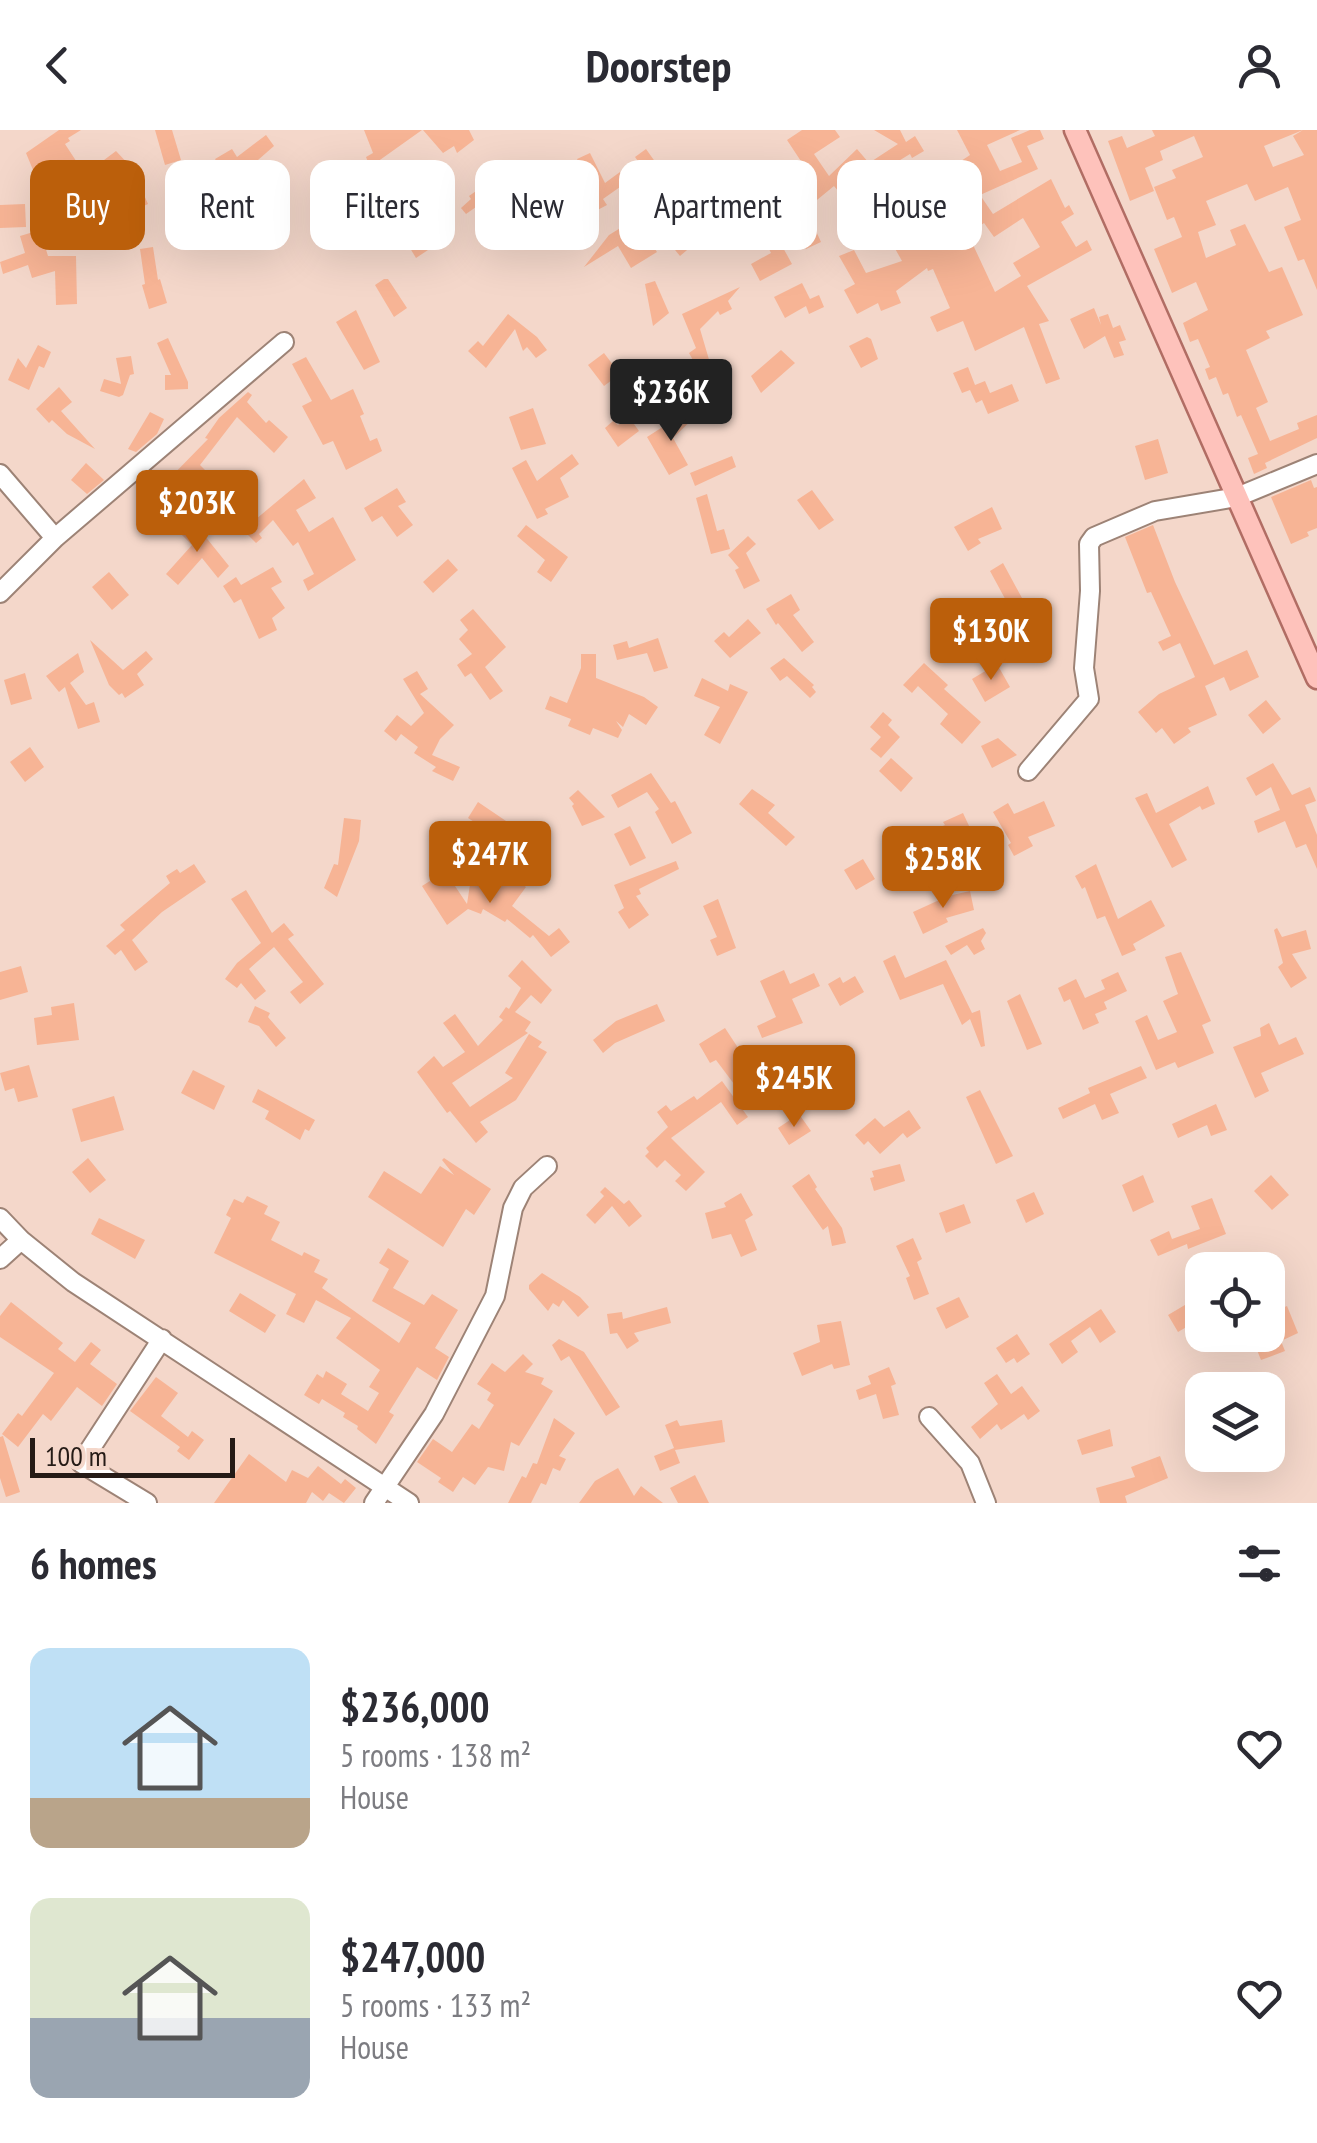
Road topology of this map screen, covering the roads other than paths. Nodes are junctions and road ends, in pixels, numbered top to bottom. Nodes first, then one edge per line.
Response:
1 (1075, 130) edge
2 (284, 342) dead end
3 (1317, 464) edge
4 (0, 474) edge
5 (1237, 497) junction
6 (55, 538) junction
7 (0, 593) edge
8 (1317, 678) edge
9 (1028, 771) dead end
10 (547, 1166) dead end
11 (0, 1218) edge
12 (21, 1240) junction
13 (0, 1260) edge
14 (162, 1339) junction
15 (929, 1418) dead end
16 (386, 1488) junction
17 (147, 1503) edge
18 (374, 1503) edge
19 (409, 1503) edge
20 (986, 1503) edge

1 - 5 main road
2 - 6 street
3 - 5 street
4 - 6 street
5 - 8 main road
5 - 9 street
6 - 7 street
10 - 16 street
11 - 12 street
12 - 13 street
12 - 14 street
14 - 16 street
14 - 17 street
15 - 20 street
16 - 18 street
16 - 19 street

